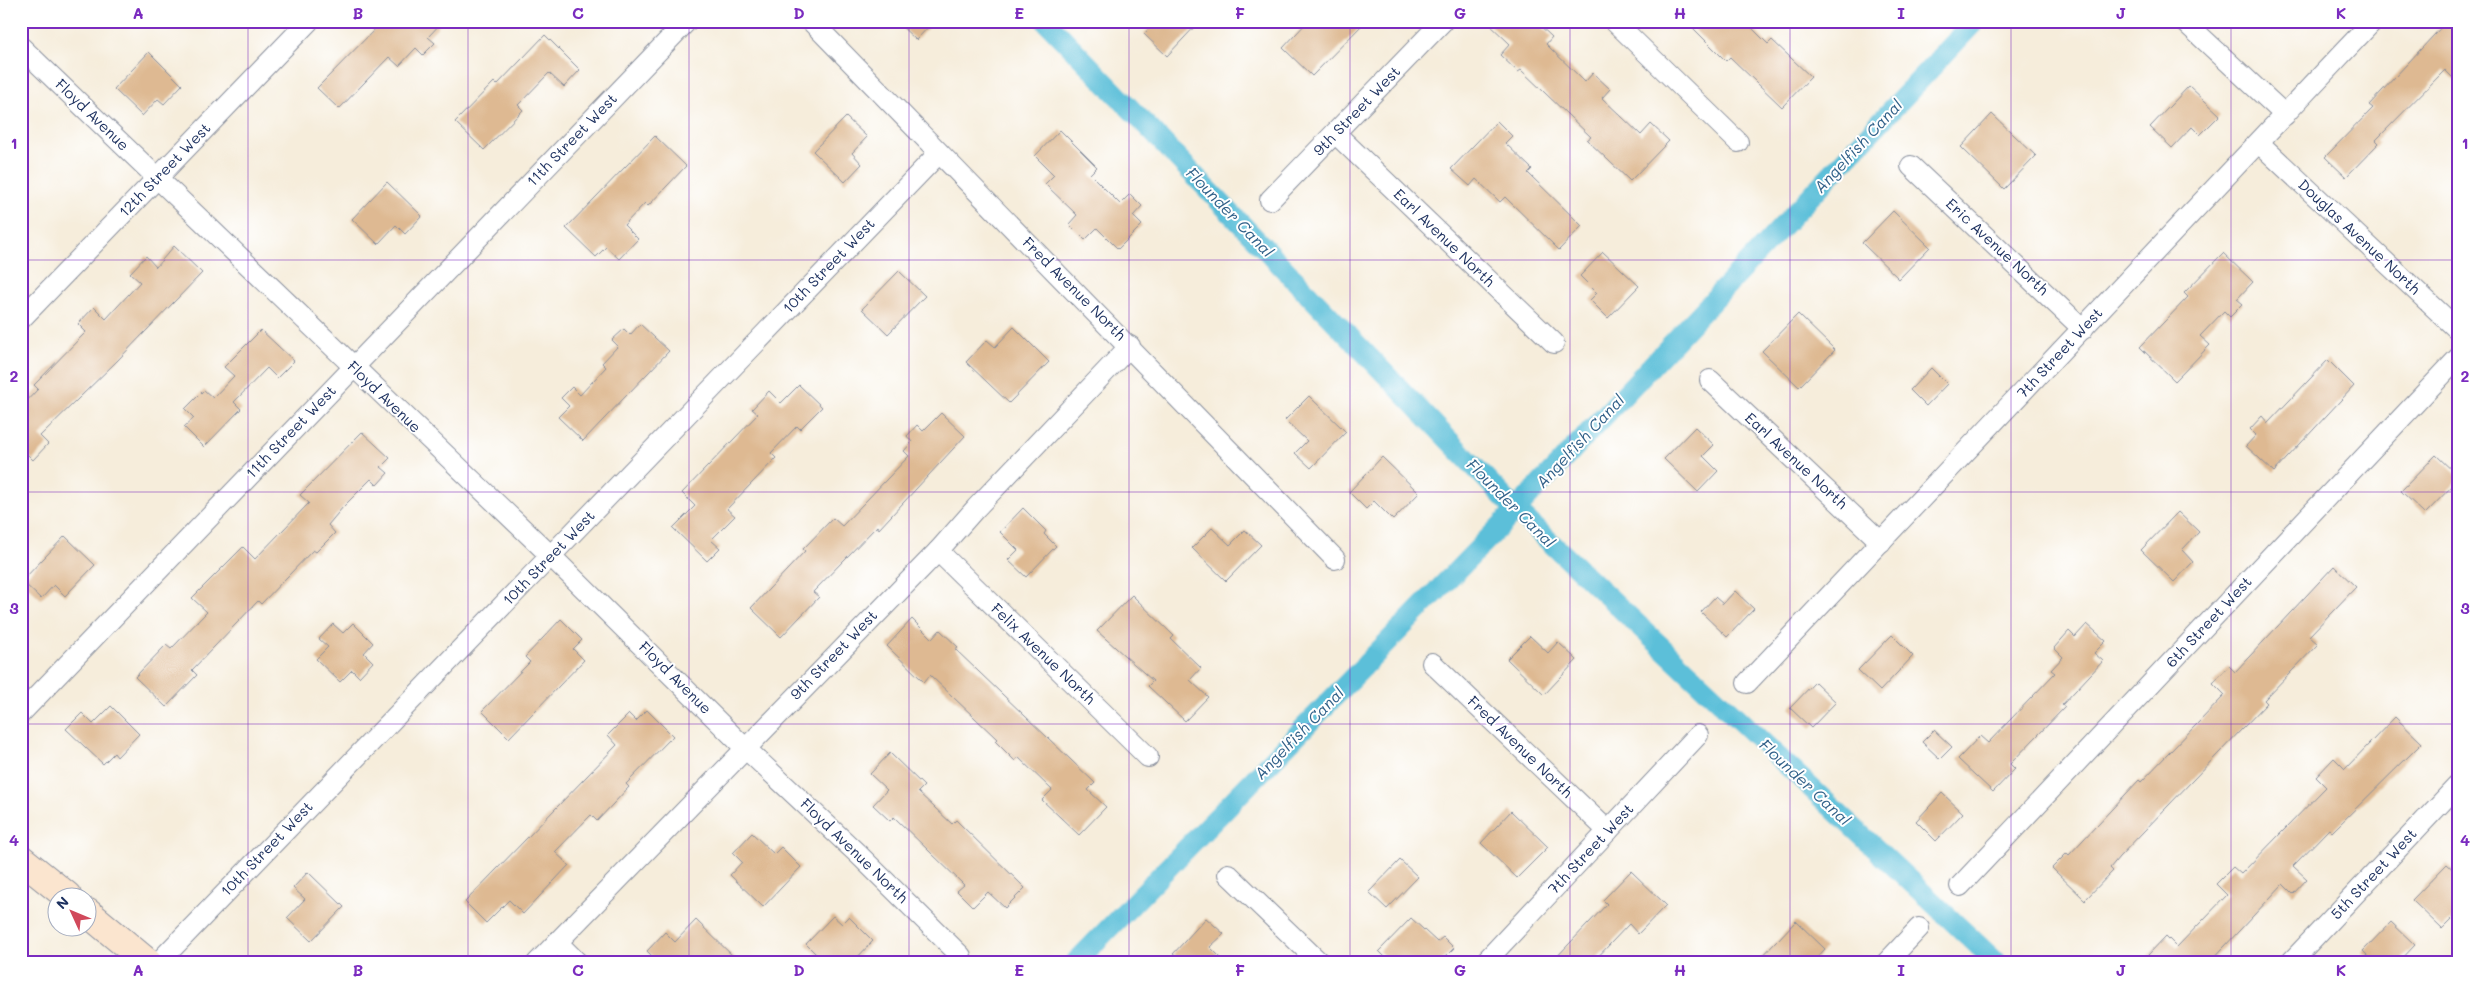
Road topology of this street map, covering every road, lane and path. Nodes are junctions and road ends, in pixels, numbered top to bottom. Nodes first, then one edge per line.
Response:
1 (309, 21) edge
2 (686, 21) edge
3 (811, 21) edge
4 (1443, 21) edge
5 (1614, 21) edge
6 (2184, 21) edge
7 (2373, 21) edge
8 (21, 46) edge
9 (2285, 115) junction
10 (1335, 133) junction
11 (1738, 142) dead end
12 (2260, 143) junction
13 (939, 153) junction
14 (1911, 166) dead end
15 (157, 178) junction
16 (1270, 200) dead end
17 (21, 319) edge
18 (2082, 329) junction
19 (2458, 330) edge
20 (1554, 343) dead end
21 (1130, 346) junction
22 (2458, 358) edge
23 (353, 367) junction
24 (1710, 380) dead end
25 (1882, 542) junction
26 (938, 551) junction
27 (552, 557) junction
28 (1335, 559) dead end
29 (1432, 663) dead end
30 (1747, 684) dead end
31 (21, 713) edge
32 (1698, 736) dead end
33 (745, 748) junction
34 (1148, 757) dead end
35 (2458, 785) edge
36 (1608, 831) junction
37 (21, 859) edge
38 (1228, 874) dead end
39 (55, 886) edge
40 (1960, 886) dead end
41 (98, 921) edge
42 (1919, 928) dead end
43 (557, 942) junction
44 (961, 956) dead end
45 (148, 963) edge
46 (158, 963) edge
47 (537, 963) edge
48 (578, 963) edge
49 (1320, 963) edge
50 (1484, 963) edge
51 (1886, 963) edge
52 (2290, 963) edge

1 - 15 street, 12th Street West
2 - 23 street, 11th Street West
3 - 13 street, Fred Avenue North
4 - 10 street, 9th Street West
5 - 11 street
6 - 9 street
7 - 9 street, 7th Street West
8 - 15 street, Floyd Avenue
9 - 12 street, 7th Street West
10 - 16 street, 9th Street West
10 - 20 street, Earl Avenue North
12 - 18 street, 7th Street West
12 - 19 street, Douglas Avenue North
13 - 21 street, Fred Avenue North
13 - 27 street, 10th Street West
14 - 18 street, Eric Avenue North
15 - 17 street, 12th Street West
15 - 23 street, Floyd Avenue
18 - 25 street, 7th Street West
21 - 26 street, 9th Street West
21 - 28 street, Fred Avenue North
22 - 40 street, 6th Street West
23 - 27 street, Floyd Avenue
23 - 31 street, 11th Street West
24 - 25 street, Earl Avenue North
25 - 30 street, 7th Street West
26 - 33 street, 9th Street West
26 - 34 street, Felix Avenue North
27 - 33 street, Floyd Avenue
27 - 46 street, 10th Street West
29 - 36 street, Fred Avenue North
32 - 36 street, 7th Street West
33 - 43 street, 9th Street West
33 - 44 street, Floyd Avenue North
35 - 52 street, 5th Street West
36 - 50 street, 7th Street West
37 - 39 main road
38 - 49 street
41 - 45 main road
42 - 51 street
43 - 47 street, 9th Street West
43 - 48 street

